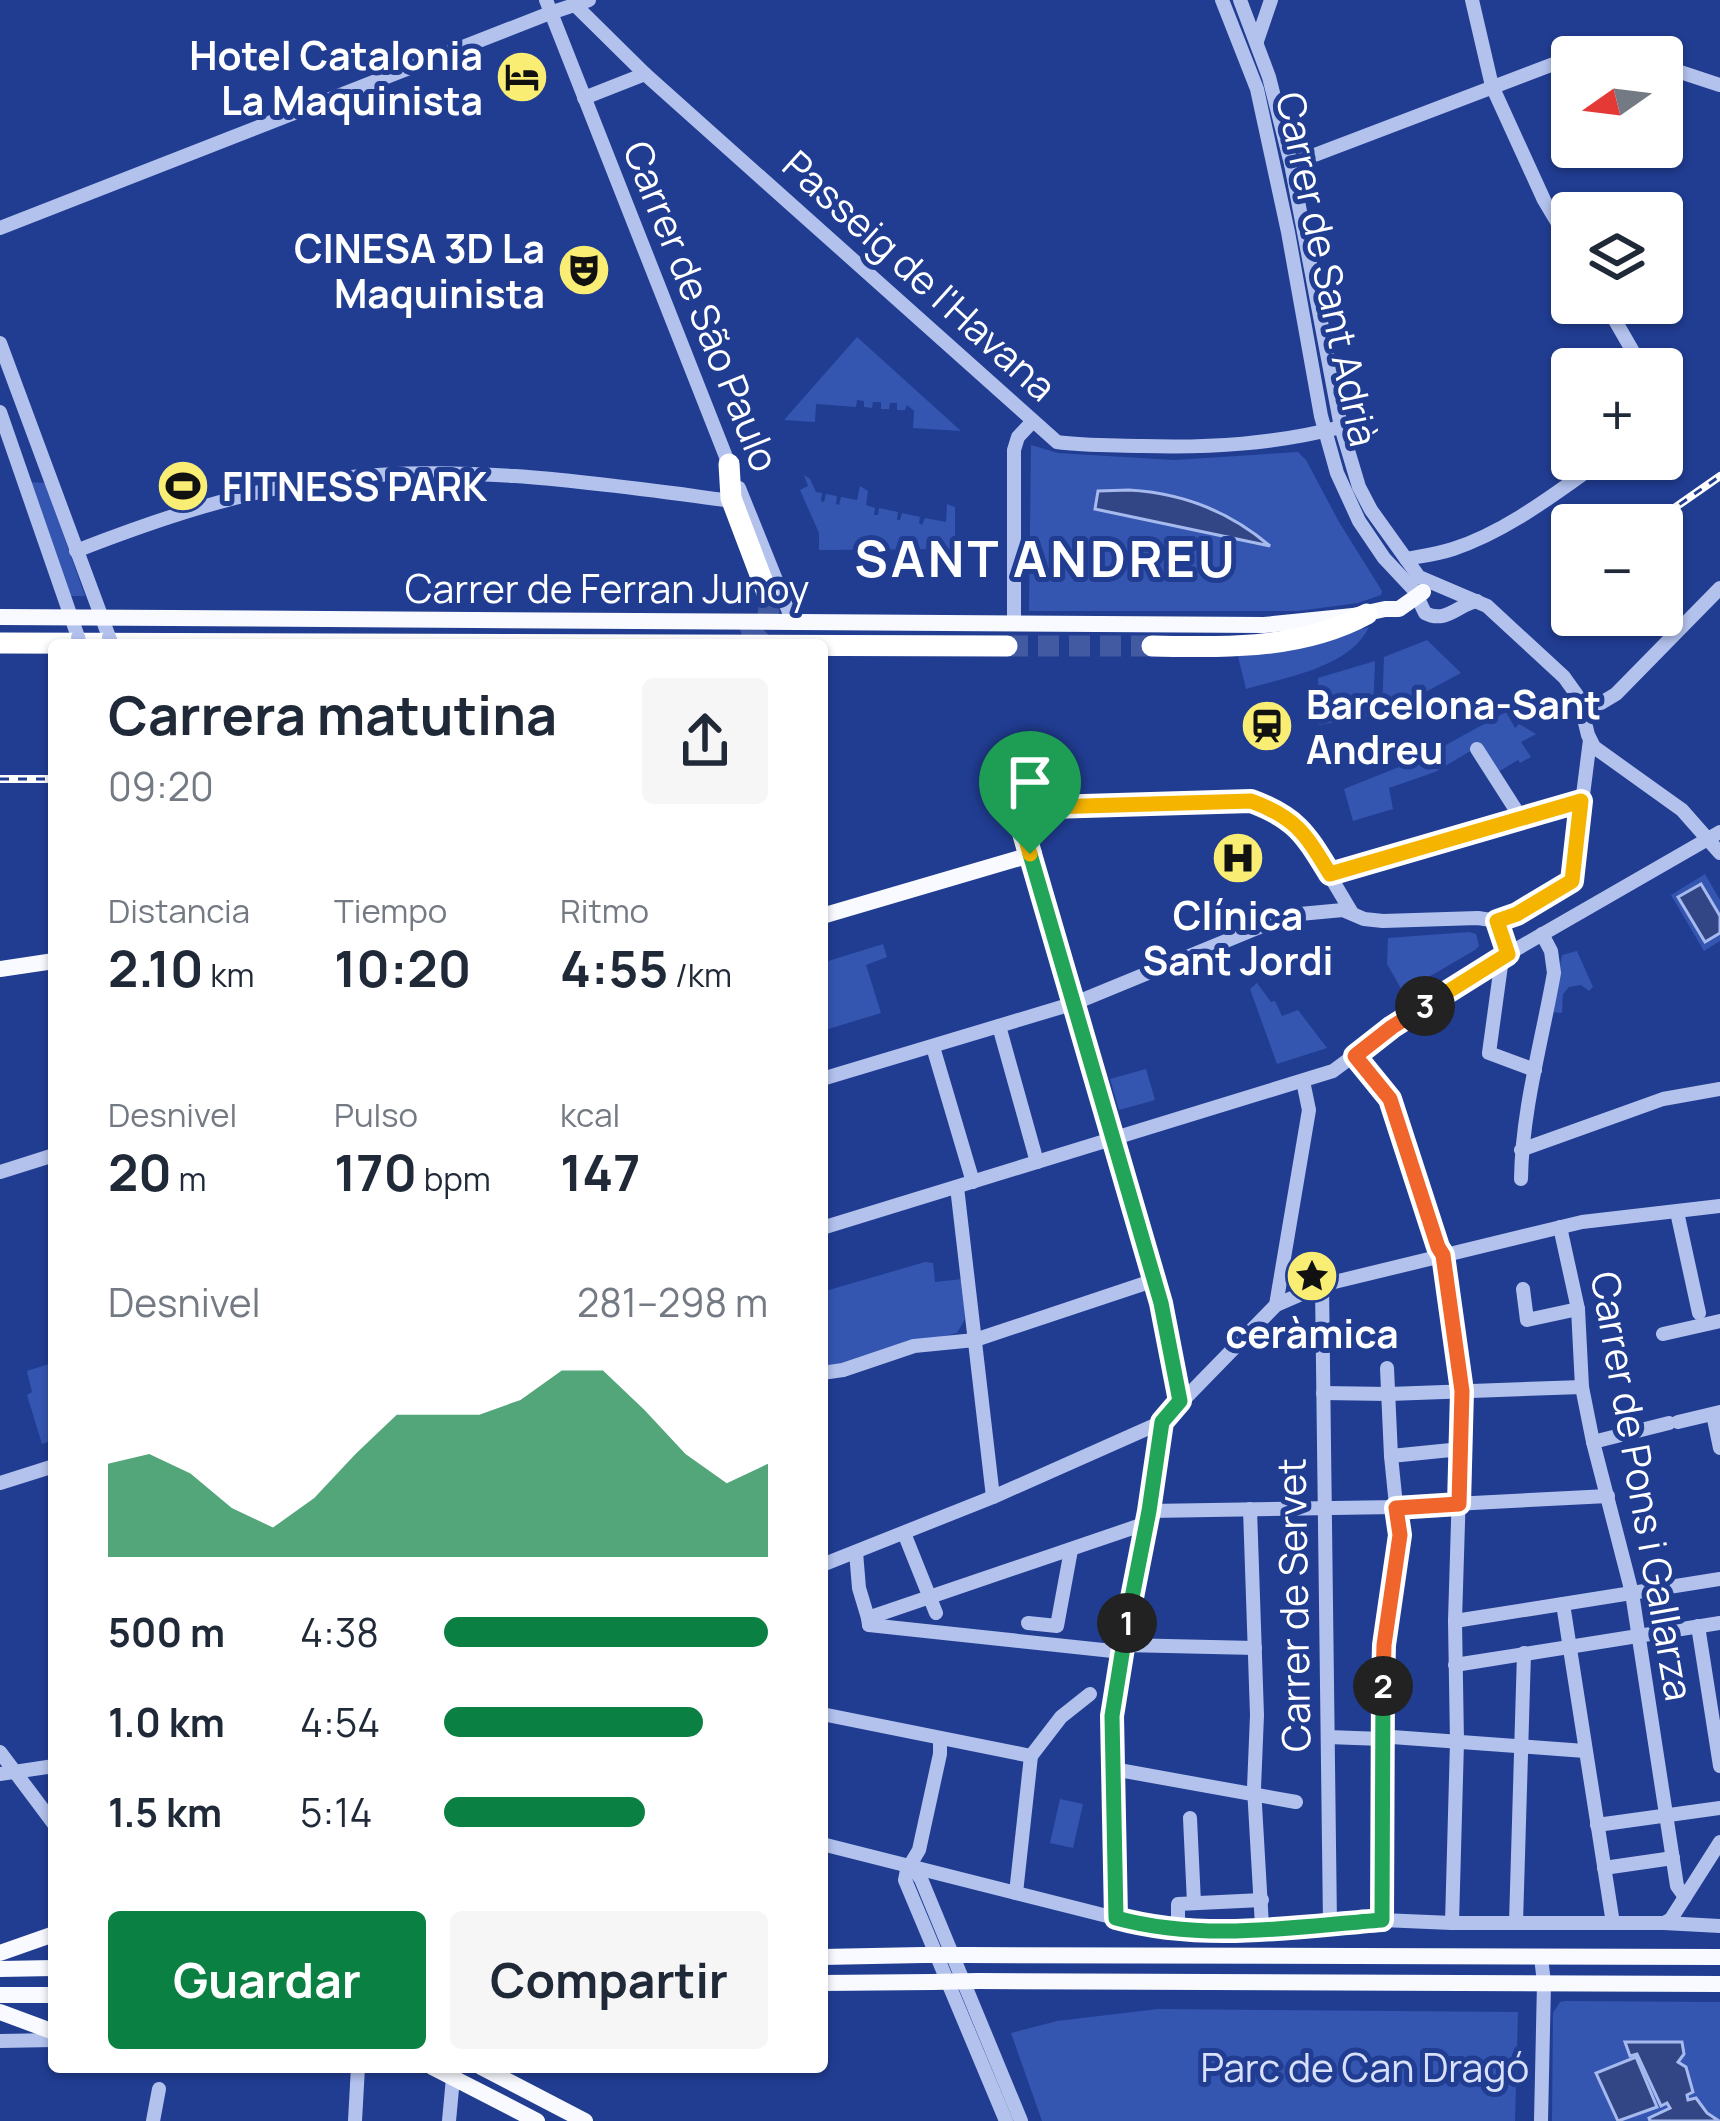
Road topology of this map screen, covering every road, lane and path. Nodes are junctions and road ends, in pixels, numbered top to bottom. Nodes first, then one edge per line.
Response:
1 (1222, 0) edge
2 (1240, 0) edge
3 (1271, 0) edge
4 (1472, 0) edge
5 (582, 3) edge
6 (548, 6) edge
7 (1257, 41) junction
8 (1551, 65) edge
9 (1683, 73) edge
10 (646, 74) junction
11 (1720, 85) edge
12 (1492, 86) junction
13 (584, 98) junction
14 (1291, 164) junction
15 (1551, 212) edge
16 (0, 228) edge
17 (0, 343) edge
18 (0, 412) edge
19 (1031, 422) junction
20 (1341, 427) junction
21 (1324, 431) junction
22 (729, 464) joint
23 (1575, 480) edge
24 (736, 496) junction
25 (76, 551) junction
26 (1406, 559) junction
27 (1403, 581) junction
28 (1720, 588) edge
29 (767, 593) dead end
30 (1430, 594) junction
31 (1478, 601) junction
32 (1455, 608) junction
33 (1376, 611) junction
34 (0, 617) edge
35 (71, 618) junction
36 (101, 619) junction
37 (793, 622) junction
38 (1011, 635) junction
39 (78, 639) edge
40 (109, 639) edge
41 (826, 639) edge
42 (0, 643) edge
43 (48, 643) edge
44 (1152, 646) tunnel mouth
45 (1581, 706) junction
46 (1590, 740) junction
47 (1477, 749) dead end
48 (1581, 801) junction
49 (1521, 818) junction
50 (1716, 831) edge
51 (1720, 853) edge
52 (1030, 854) junction
53 (1330, 874) junction
54 (1572, 881) junction
55 (1591, 906) junction
56 (828, 914) edge
57 (1352, 914) junction
58 (1497, 921) junction
59 (1542, 934) junction
60 (1505, 956) junction
61 (48, 962) edge
62 (0, 969) edge
63 (1075, 1003) junction
64 (999, 1026) junction
65 (933, 1047) junction
66 (1355, 1056) junction
67 (1535, 1070) junction
68 (828, 1077) edge
69 (1303, 1081) junction
70 (1720, 1089) edge
71 (1114, 1138) junction
72 (1521, 1150) junction
73 (48, 1157) edge
74 (1037, 1162) junction
75 (0, 1172) edge
76 (1521, 1179) dead end
77 (973, 1182) junction
78 (957, 1187) junction
79 (1720, 1206) edge
80 (1677, 1212) junction
81 (828, 1226) edge
82 (1560, 1227) junction
83 (1443, 1255) junction
84 (1154, 1280) junction
85 (1322, 1285) junction
86 (1523, 1289) dead end
87 (1276, 1305) junction
88 (1578, 1309) junction
89 (1701, 1320) junction
90 (1720, 1321) edge
91 (1663, 1334) dead end
92 (975, 1340) junction
93 (1387, 1368) dead end
94 (828, 1372) edge
95 (1582, 1387) junction
96 (1462, 1391) junction
97 (1323, 1393) junction
98 (1389, 1394) junction
99 (1180, 1401) junction
100 (1717, 1413) edge
101 (1162, 1422) junction
102 (1593, 1442) junction
103 (1720, 1448) edge
104 (1461, 1449) junction
105 (1391, 1456) junction
106 (48, 1468) edge
107 (0, 1483) edge
108 (1608, 1496) junction
109 (993, 1497) junction
110 (1459, 1504) junction
111 (1325, 1506) junction
112 (1396, 1508) junction
113 (1250, 1509) junction
114 (1148, 1517) junction
115 (904, 1533) junction
116 (1071, 1550) junction
117 (856, 1552) junction
118 (828, 1562) edge
119 (1720, 1579) edge
120 (1632, 1592) junction
121 (929, 1597) junction
122 (1563, 1604) junction
123 (935, 1612) dead end
124 (868, 1618) junction
125 (1455, 1621) junction
126 (1028, 1623) dead end
127 (1720, 1623) edge
128 (1698, 1626) junction
129 (1639, 1635) junction
130 (1569, 1647) junction
131 (1123, 1648) junction
132 (1255, 1648) junction
133 (1524, 1653) junction
134 (1455, 1665) junction
135 (1090, 1694) dead end
136 (1716, 1711) edge
137 (828, 1715) edge
138 (1328, 1737) junction
139 (940, 1739) junction
140 (1382, 1739) junction
141 (1456, 1742) junction
142 (1522, 1747) junction
143 (1585, 1751) junction
144 (0, 1752) edge
145 (1030, 1756) junction
146 (1720, 1766) edge
147 (48, 1767) edge
148 (1113, 1769) junction
149 (7, 1773) edge
150 (1255, 1794) junction
151 (1296, 1802) dead end
152 (1720, 1808) edge
153 (1667, 1815) junction
154 (48, 1817) edge
155 (1190, 1818) dead end
156 (1597, 1825) junction
157 (1720, 1842) edge
158 (828, 1845) edge
159 (1673, 1858) junction
160 (910, 1865) junction
161 (1604, 1868) junction
162 (1016, 1893) junction
163 (1685, 1897) junction
164 (1262, 1900) junction
165 (1194, 1903) junction
166 (1116, 1918) junction
167 (1382, 1920) junction
168 (1452, 1923) junction
169 (1516, 1923) junction
170 (1609, 1923) junction
171 (1664, 1923) junction
172 (1330, 1924) junction
173 (1720, 1926) edge
174 (1175, 1930) junction
175 (1266, 1931) junction
176 (48, 1933) edge
177 (0, 1953) edge
178 (828, 1957) edge
179 (1540, 1957) junction
180 (1720, 1957) edge
181 (48, 1968) edge
182 (0, 1969) edge
183 (828, 1982) edge
184 (1544, 1983) junction
185 (1720, 1984) edge
186 (0, 1995) edge
187 (48, 1995) edge
188 (0, 2012) edge
189 (48, 2033) edge
190 (48, 2037) edge
191 (0, 2041) edge
192 (358, 2073) edge
193 (443, 2073) edge
194 (449, 2073) edge
195 (493, 2073) edge
196 (159, 2090) dead end
197 (153, 2121) edge
198 (355, 2121) edge
199 (449, 2121) edge
200 (537, 2121) edge
201 (585, 2121) edge
202 (1006, 2121) edge
203 (1021, 2121) edge
204 (1541, 2121) edge

1 - 21 street, Carrer de Sant Adrià
2 - 7 street, Carrer de Sant Adrià
3 - 7 street
4 - 12 street
5 - 6 street
5 - 10 street, Passeig de l'Havana
6 - 13 street, Carrer de São Paulo
6 - 16 street
7 - 14 street, Carrer de Sant Adrià
8 - 12 street
9 - 11 street
10 - 13 street
10 - 19 street, Passeig de l'Havana
12 - 14 street
12 - 15 street
13 - 22 street, Carrer de São Paulo
14 - 20 street, Carrer de Sant Adrià
17 - 25 street
18 - 35 street
19 - 21 street, Passeig de l'Havana
19 - 38 street
20 - 21 street, Passeig de l'Havana
20 - 26 street, Carrer de Sant Adrià
21 - 27 street, Carrer de Sant Adrià
22 - 24 highway
23 - 26 street
24 - 25 street
24 - 29 highway
24 - 37 street, Carrer de São Paulo
25 - 36 street
26 - 30 street, Carrer de Sant Adrià
27 - 30 street, Carrer de Sant Adrià
27 - 33 street
28 - 45 street
30 - 31 street, Carrer de Sant Adrià
30 - 32 street
30 - 32 street
30 - 33 main road, Carrer de Ferran Junoy
31 - 32 street
31 - 45 street, Carrer de Sant Adrià
33 - 38 main road, Carrer de Ferran Junoy
33 - 44 highway
34 - 35 main road, Carrer de Ferran Junoy
35 - 36 main road, Carrer de Ferran Junoy
35 - 39 street
36 - 37 main road, Carrer de Ferran Junoy
36 - 40 street
37 - 38 main road, Carrer de Ferran Junoy
38 - 41 highway
42 - 43 highway
45 - 46 street, Carrer de Sant Adrià
46 - 48 street
46 - 50 street
47 - 49 street
48 - 49 street
48 - 54 street
49 - 53 street
50 - 51 street
50 - 55 street
52 - 53 street
52 - 56 main road
52 - 63 street
53 - 57 street
54 - 55 street
54 - 58 street
55 - 59 street
57 - 58 street
57 - 63 street
58 - 60 street
59 - 60 street
59 - 67 street
60 - 66 street
60 - 67 street
61 - 62 main road
63 - 64 street
63 - 71 street
64 - 65 street
64 - 74 street
65 - 68 street
65 - 77 street
66 - 69 street
66 - 83 street
67 - 72 street
69 - 71 street
69 - 87 street
70 - 72 street
71 - 74 street
71 - 84 street
72 - 76 street
73 - 75 street
74 - 77 street
77 - 78 street
78 - 81 street
78 - 92 street
79 - 80 street
80 - 82 street
80 - 89 street
82 - 83 street
82 - 88 street, Carrer de Pons i Gallarza
83 - 85 street
83 - 96 street
84 - 92 street
84 - 99 street
85 - 87 street
85 - 97 street, Carrer de Servet
86 - 88 street
87 - 99 street
88 - 95 street, Carrer de Pons i Gallarza
89 - 90 street
89 - 91 street
92 - 94 street
92 - 109 street
93 - 98 street
95 - 96 street
95 - 102 street, Carrer de Pons i Gallarza
96 - 98 street
96 - 104 street
97 - 98 street
97 - 111 street, Carrer de Servet
98 - 105 street
99 - 101 street
100 - 102 street
100 - 103 street
101 - 109 street
101 - 114 street
102 - 108 street, Carrer de Pons i Gallarza
104 - 105 street
104 - 110 street
105 - 112 street
106 - 107 street
108 - 110 street
108 - 120 street, Carrer de Pons i Gallarza
109 - 115 street
110 - 112 street
110 - 125 street
111 - 112 street
111 - 113 street
111 - 138 street, Carrer de Servet
112 - 140 street
113 - 114 street
113 - 132 street
114 - 116 street
114 - 131 street
115 - 117 street
115 - 121 street
116 - 121 street
116 - 126 street
117 - 118 street
117 - 124 street
119 - 120 street
120 - 122 street
120 - 129 street, Carrer de Pons i Gallarza
121 - 123 street
121 - 124 street
122 - 125 street
122 - 130 street
124 - 131 street
125 - 134 street
127 - 128 street
128 - 129 street
128 - 136 street
129 - 130 street
129 - 153 street, Carrer de Pons i Gallarza
130 - 133 street
130 - 143 street
131 - 132 street
131 - 148 street
132 - 150 street
133 - 134 street
133 - 142 street
134 - 141 street
135 - 145 street
136 - 146 street
137 - 139 street
138 - 140 street
138 - 172 street, Carrer de Servet
139 - 145 street
139 - 160 street
140 - 141 street
140 - 167 street
141 - 142 street
141 - 168 street
142 - 143 street
142 - 169 street
143 - 156 street
144 - 149 street
145 - 162 street
147 - 149 street
148 - 150 street
148 - 166 street
149 - 154 street
150 - 151 street
150 - 164 street
152 - 153 street
153 - 156 street
153 - 159 street, Carrer de Pons i Gallarza
155 - 165 street
156 - 161 street
157 - 163 street
158 - 160 street
159 - 161 street
159 - 163 street, Carrer de Pons i Gallarza
160 - 162 street
160 - 202 street
160 - 203 street
161 - 170 street
162 - 166 street
163 - 171 street
164 - 165 street
164 - 175 street
165 - 174 street
166 - 174 street
167 - 168 street
167 - 172 street
168 - 169 street
169 - 170 street
170 - 171 street
171 - 173 street
172 - 175 street
174 - 175 street
176 - 177 main road
178 - 179 main road, bridge
179 - 180 main road
179 - 184 street
181 - 182 main road
183 - 184 main road, bridge
184 - 185 main road
184 - 204 street
186 - 187 main road
188 - 189 main road
190 - 191 street
192 - 198 street
193 - 199 street
194 - 200 main road
195 - 201 main road
196 - 197 street

